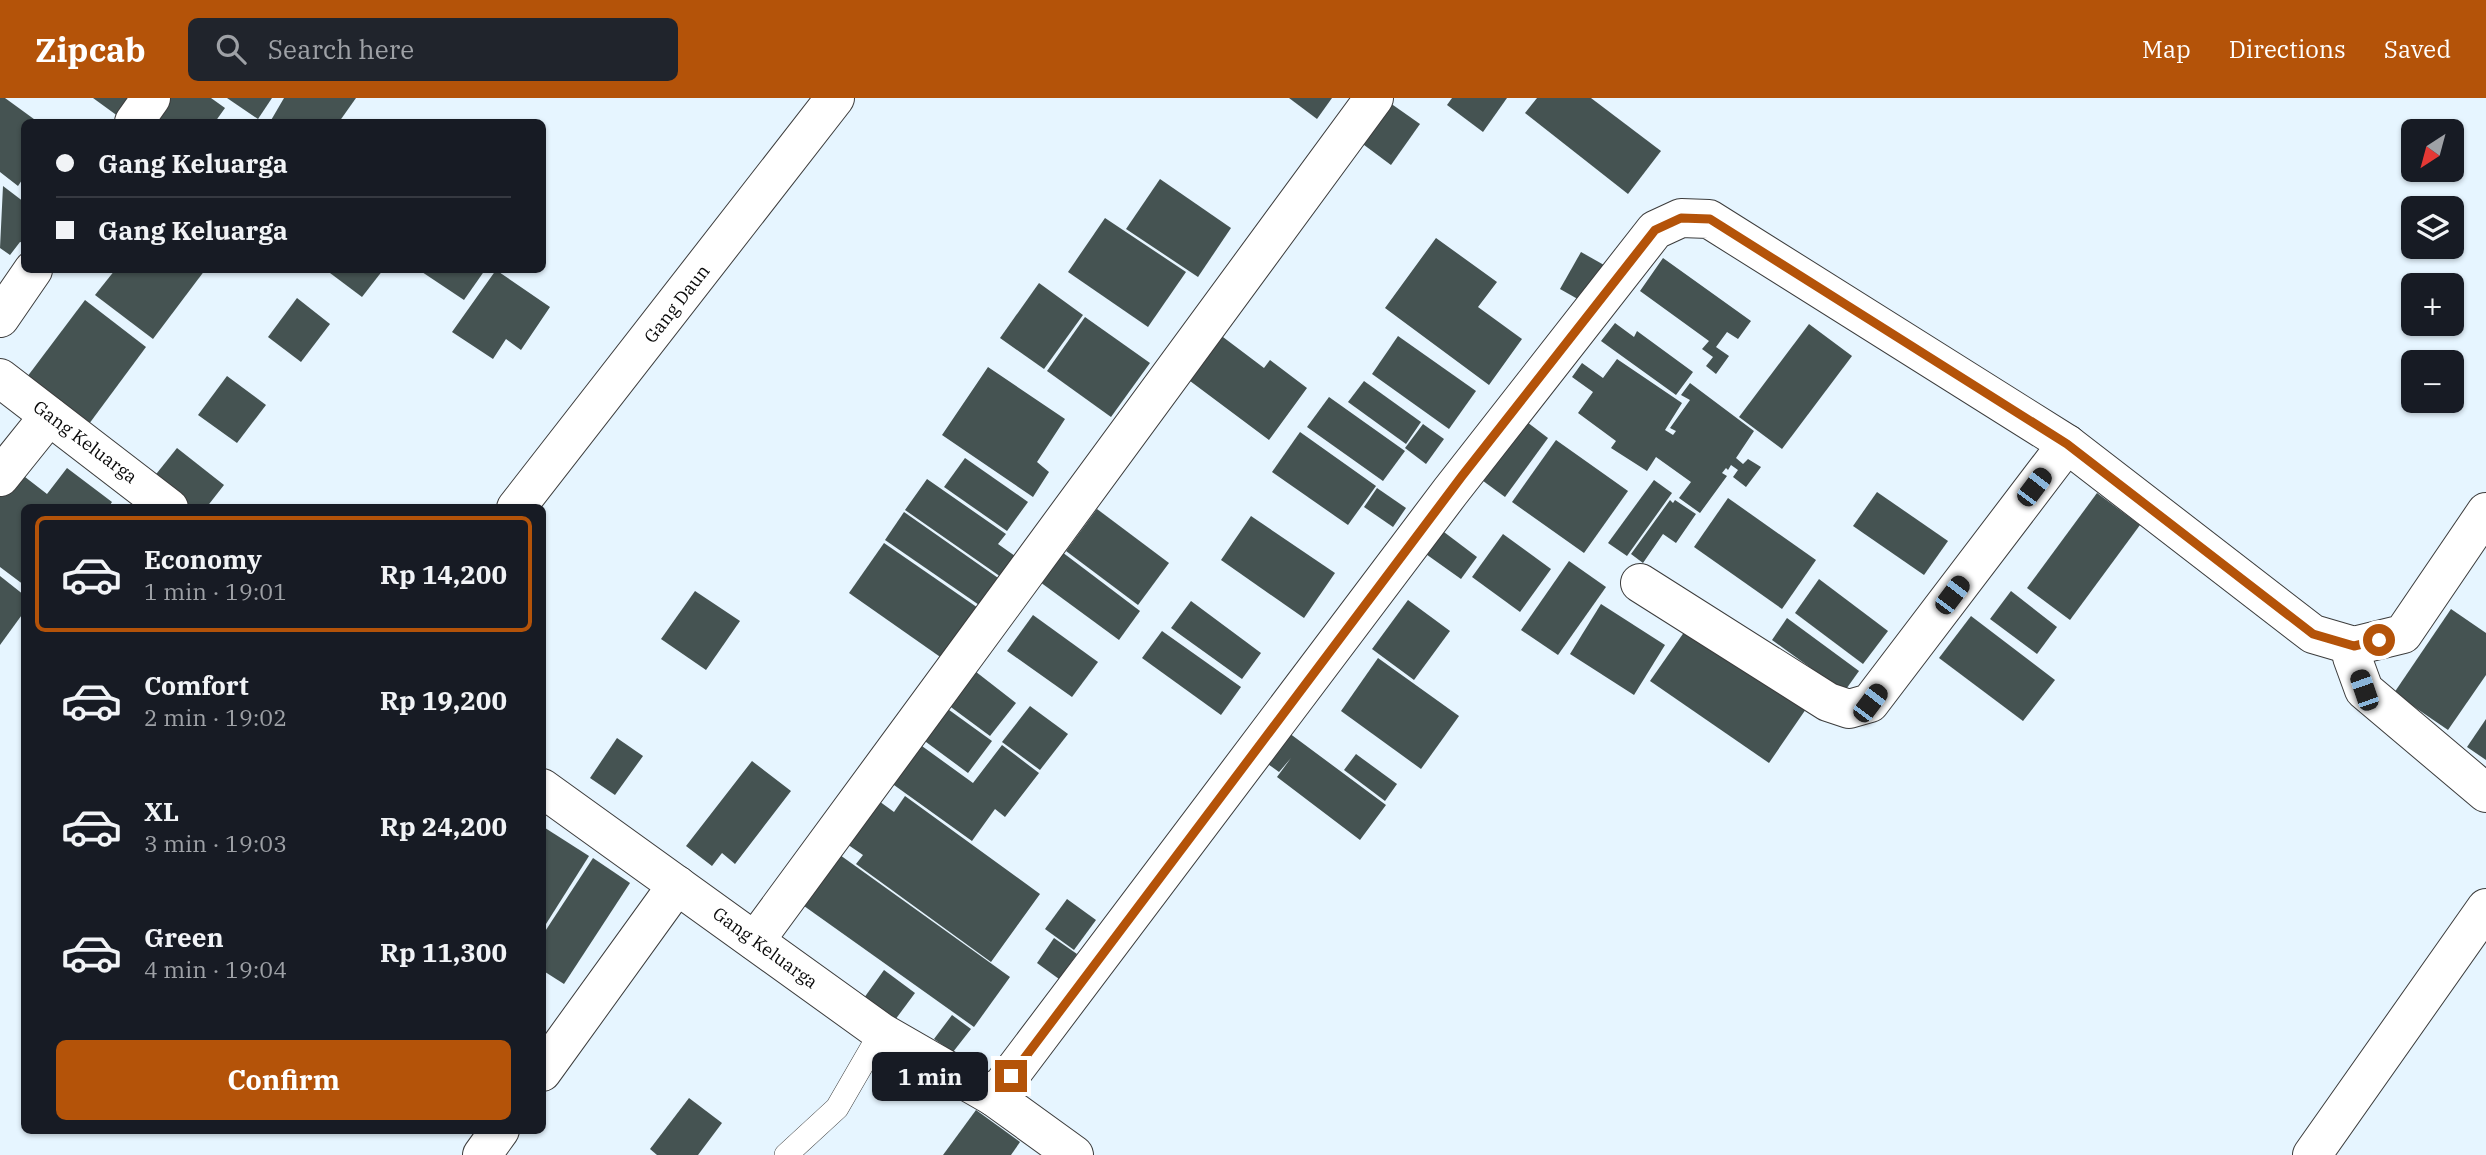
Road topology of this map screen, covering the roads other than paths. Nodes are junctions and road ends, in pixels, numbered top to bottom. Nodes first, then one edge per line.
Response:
1 (151, 98) edge
2 (835, 98) edge
3 (1374, 98) edge
4 (136, 119) edge
5 (31, 273) edge
6 (0, 318) edge
7 (0, 378) edge
8 (49, 416) junction
9 (2067, 444) junction
10 (0, 477) edge
11 (164, 504) edge
12 (519, 504) edge
13 (2486, 512) edge
14 (1640, 583) dead end
15 (2354, 646) junction
16 (546, 791) edge
17 (2486, 793) edge
18 (677, 885) junction
19 (2486, 908) edge
20 (755, 940) junction
21 (881, 1032) junction
22 (546, 1066) edge
23 (994, 1097) junction
24 (497, 1134) edge
25 (482, 1155) edge
26 (786, 1155) edge
27 (1073, 1155) edge
28 (2312, 1155) edge

1 - 4 street
2 - 12 street, Gang Daun
3 - 20 street
5 - 6 street
7 - 8 street, Gang Keluarga
8 - 10 street
8 - 11 street, Gang Keluarga
9 - 14 street
9 - 15 street
9 - 23 street
13 - 15 street
15 - 17 street
16 - 18 street, Gang Keluarga
18 - 20 street, Gang Keluarga
18 - 22 street
19 - 28 street
20 - 21 street, Gang Keluarga
21 - 23 street, Gang Keluarga
21 - 26 lane
23 - 27 street, Gang Keluarga
24 - 25 street

